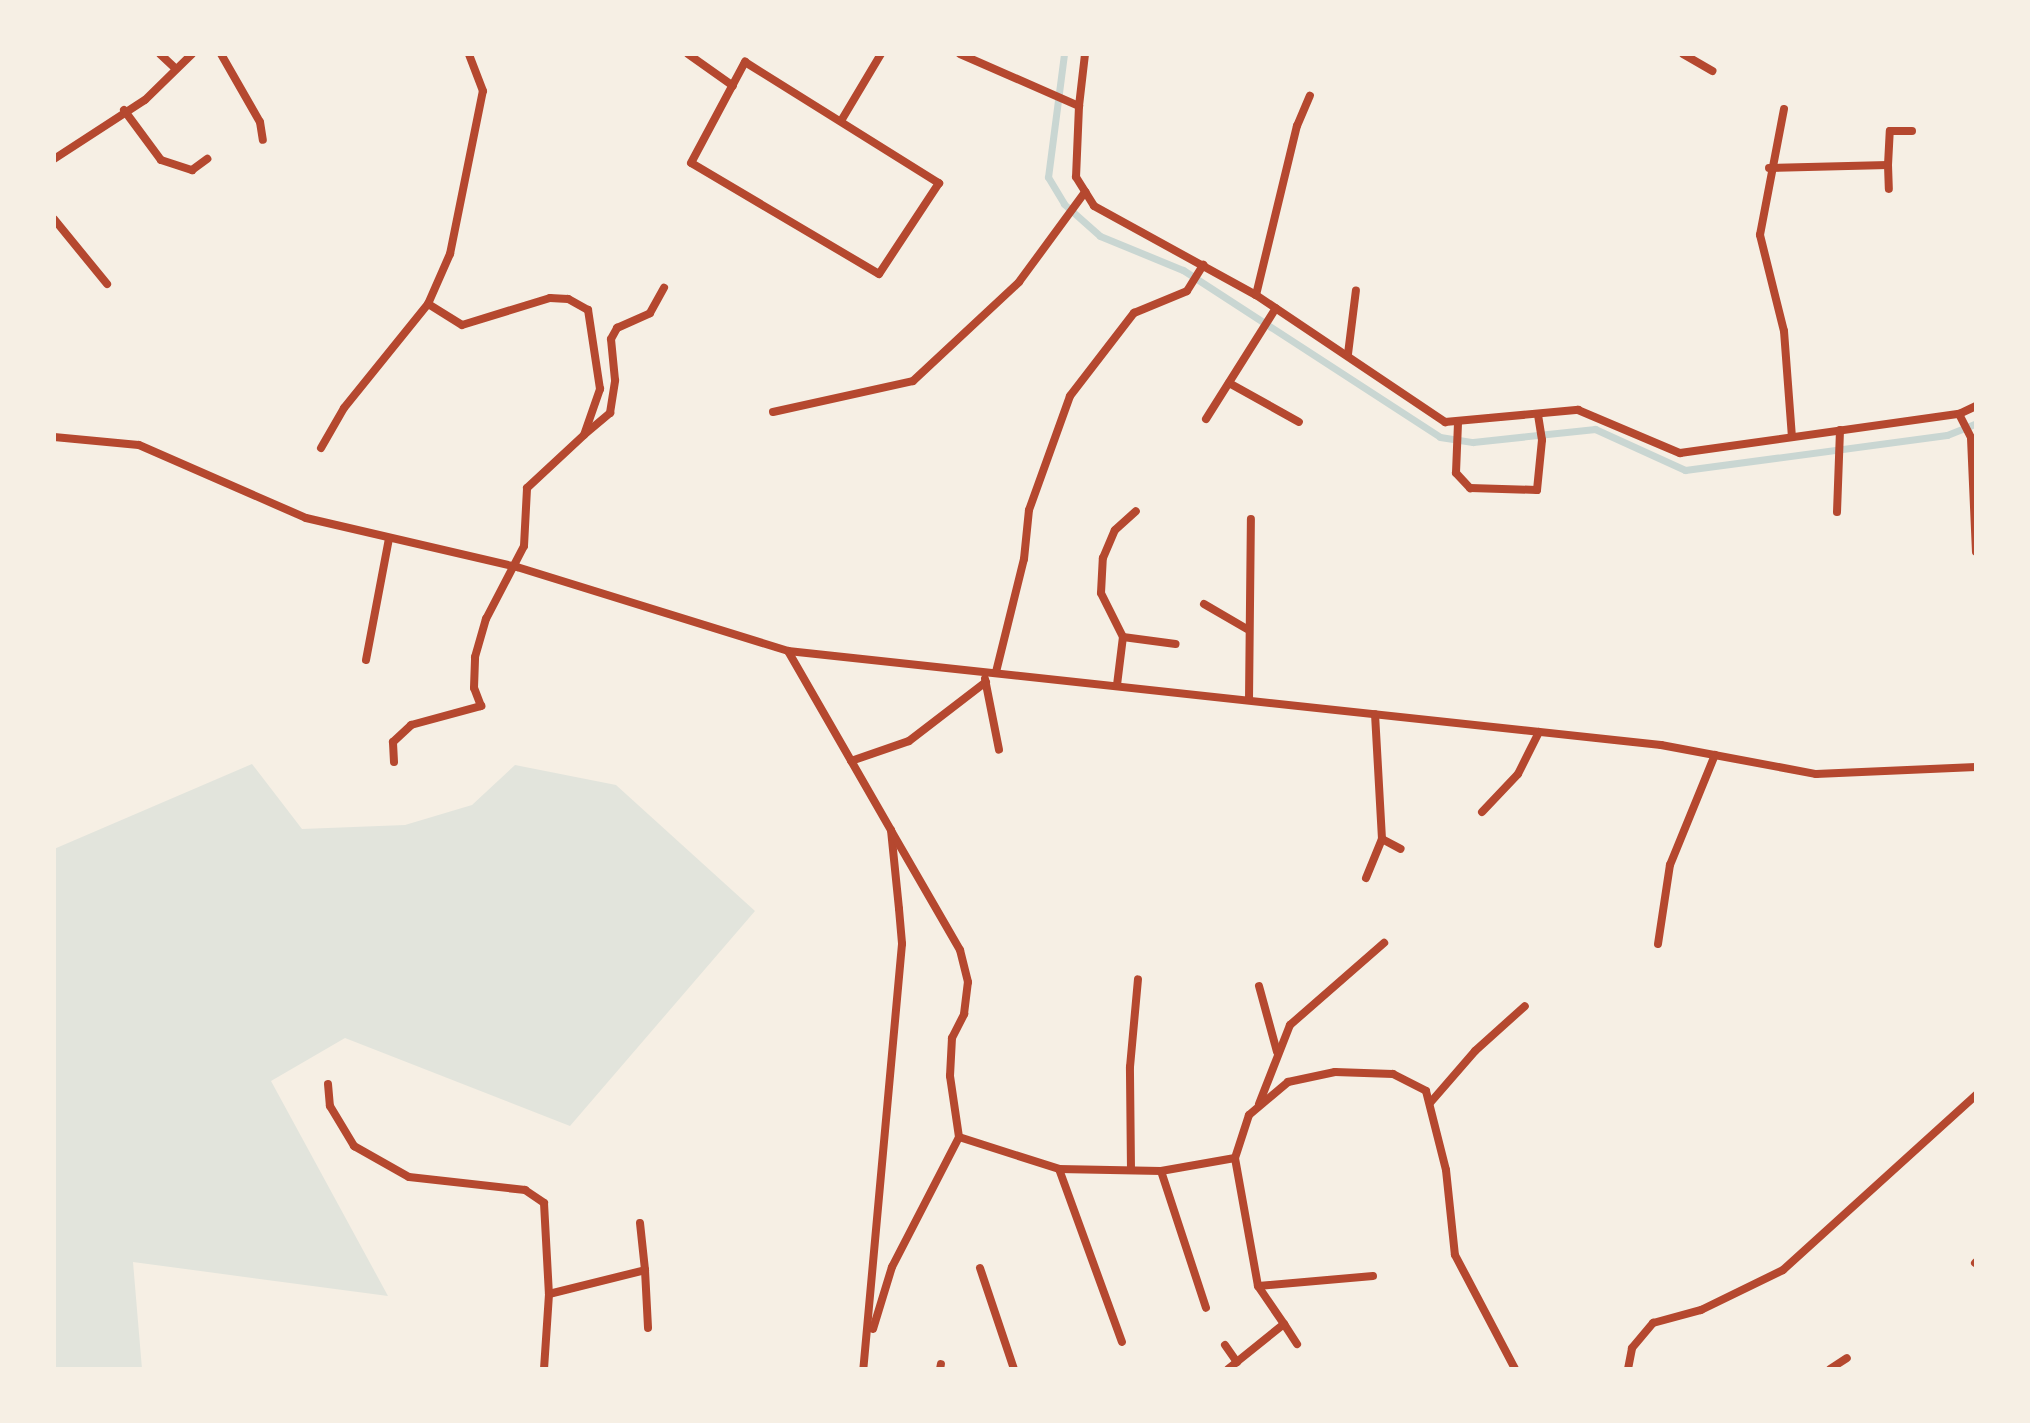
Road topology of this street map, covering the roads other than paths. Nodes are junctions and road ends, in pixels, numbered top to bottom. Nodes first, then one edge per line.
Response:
1 (160, 54) edge
2 (192, 54) edge
3 (221, 54) edge
4 (469, 54) edge
5 (688, 54) edge
6 (881, 54) edge
7 (960, 54) edge
8 (1085, 54) edge
9 (1683, 54) edge
10 (174, 67) junction
11 (1712, 71) dead end
12 (733, 86) junction
13 (1310, 96) dead end
14 (1079, 106) junction
15 (1784, 109) dead end
16 (124, 110) junction
17 (841, 121) junction
18 (1912, 131) dead end
19 (263, 140) dead end
20 (54, 159) edge
21 (207, 159) dead end
22 (1888, 165) junction
23 (1769, 168) junction
24 (1889, 189) dead end
25 (1083, 195) junction
26 (54, 219) edge
27 (1202, 266) junction
28 (107, 284) dead end
29 (664, 288) dead end
30 (1356, 290) dead end
31 (1256, 295) junction
32 (428, 304) junction
33 (1275, 309) junction
34 (1348, 354) junction
35 (1229, 383) junction
36 (1976, 406) edge
37 (773, 412) dead end
38 (1538, 416) junction
39 (1961, 417) junction
40 (1206, 419) dead end
41 (1299, 422) dead end
42 (1458, 424) junction
43 (1840, 433) junction
44 (584, 435) junction
45 (54, 437) edge
46 (1792, 437) junction
47 (321, 448) dead end
48 (1136, 511) dead end
49 (1837, 512) dead end
50 (1251, 519) dead end
51 (389, 538) junction
52 (1976, 552) edge
53 (517, 567) junction
54 (1204, 604) dead end
55 (1247, 629) junction
56 (1123, 637) junction
57 (1176, 644) dead end
58 (788, 651) junction
59 (366, 660) dead end
60 (983, 671) junction
61 (996, 672) junction
62 (986, 682) junction
63 (1117, 685) junction
64 (1249, 700) junction
65 (1375, 714) junction
66 (1539, 732) junction
67 (999, 750) dead end
68 (1715, 755) junction
69 (851, 761) junction
70 (394, 762) dead end
71 (1976, 767) edge
72 (1482, 812) dead end
73 (891, 830) junction
74 (1382, 839) junction
75 (1401, 849) dead end
76 (1366, 878) dead end
77 (1384, 943) dead end
78 (1658, 944) dead end
79 (1138, 979) dead end
80 (1259, 986) dead end
81 (1525, 1006) dead end
82 (1277, 1052) junction
83 (328, 1084) dead end
84 (1976, 1095) edge
85 (1430, 1103) junction
86 (1259, 1105) junction
87 (959, 1137) junction
88 (1235, 1158) junction
89 (1059, 1169) junction
90 (1131, 1170) junction
91 (1161, 1171) junction
92 (640, 1223) dead end
93 (980, 1268) dead end
94 (645, 1270) junction
95 (1373, 1276) dead end
96 (1258, 1286) junction
97 (549, 1294) junction
98 (1206, 1308) dead end
99 (1284, 1324) junction
100 (648, 1328) dead end
101 (870, 1337) junction
102 (1122, 1342) dead end
103 (1297, 1344) dead end
104 (1225, 1345) dead end
105 (1847, 1358) dead end
106 (1237, 1362) junction
107 (544, 1369) edge
108 (863, 1369) edge
109 (1014, 1369) edge
110 (1228, 1369) edge
111 (1515, 1369) edge
112 (1628, 1369) edge
113 (1830, 1369) edge

1 - 10 street
2 - 10 street
3 - 19 street
4 - 32 street
5 - 12 street
6 - 17 street
7 - 14 street
8 - 14 street
9 - 11 street
10 - 16 street
12 - 17 street
12 - 17 street
13 - 31 street
14 - 25 street
15 - 23 street
16 - 20 street
16 - 21 street
18 - 22 street
22 - 23 street
22 - 24 street
23 - 46 street
25 - 27 street
25 - 37 street
26 - 28 street
27 - 31 street
27 - 61 street
29 - 44 street
30 - 34 street
31 - 33 street
32 - 44 street
32 - 47 street
33 - 34 street
33 - 35 street
34 - 42 street
35 - 40 street
35 - 41 street
36 - 39 street
38 - 42 street
38 - 42 street
38 - 46 street
39 - 43 street
39 - 52 street
43 - 46 street
43 - 49 street
44 - 53 street
45 - 51 street
48 - 56 street
50 - 55 street
51 - 53 street
51 - 59 street
53 - 58 street
53 - 70 street
54 - 55 street
55 - 64 street
56 - 57 street
56 - 63 street
58 - 60 street
58 - 69 street
60 - 61 street
60 - 62 street
61 - 63 street
62 - 67 street
62 - 69 street
63 - 64 street
64 - 65 street
65 - 66 street
65 - 74 street
66 - 68 street
66 - 72 street
68 - 71 street
68 - 78 street
69 - 73 street
73 - 87 street
73 - 101 street
74 - 75 street
74 - 76 street
77 - 82 street
79 - 90 street
80 - 82 street
81 - 85 street
82 - 86 street
83 - 97 street
84 - 112 street
85 - 86 street
85 - 111 street
86 - 88 street
87 - 89 street
87 - 101 street
88 - 91 street
88 - 96 street
89 - 90 street
89 - 102 street
90 - 91 street
91 - 98 street
92 - 94 street
93 - 109 street
94 - 97 street
94 - 100 street
95 - 96 street
96 - 99 street
97 - 107 street
99 - 103 street
99 - 106 street
101 - 108 street
104 - 106 street
105 - 113 street
106 - 110 street

